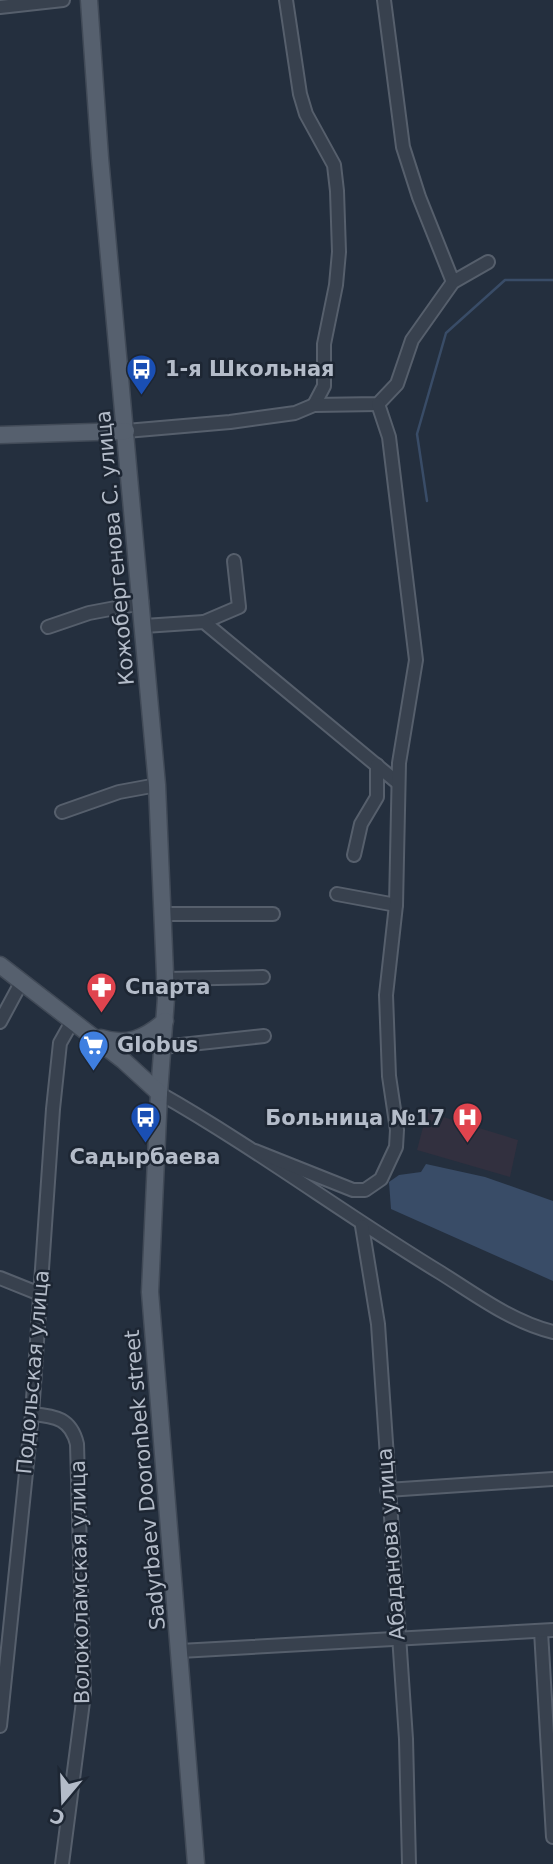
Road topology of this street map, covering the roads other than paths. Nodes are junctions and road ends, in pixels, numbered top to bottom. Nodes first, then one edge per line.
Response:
1 (64, 0) edge
2 (89, 0) edge
3 (286, 0) edge
4 (384, 0) edge
5 (0, 7) edge
6 (488, 262) dead end
7 (453, 282) junction
8 (378, 404) junction
9 (314, 405) junction
10 (126, 431) junction
11 (0, 435) edge
12 (234, 561) dead end
13 (142, 603) junction
14 (204, 622) junction
15 (144, 625) junction
16 (48, 627) dead end
17 (377, 765) junction
18 (398, 783) junction
19 (157, 785) junction
20 (62, 813) dead end
21 (354, 855) dead end
22 (337, 894) dead end
23 (397, 905) junction
24 (164, 914) junction
25 (273, 914) dead end
26 (0, 965) edge
27 (263, 977) dead end
28 (166, 979) junction
29 (22, 982) junction
30 (73, 1020) junction
31 (165, 1021) junction
32 (0, 1022) edge
33 (92, 1035) junction
34 (264, 1036) dead end
35 (163, 1047) junction
36 (159, 1093) junction
37 (255, 1151) junction
38 (362, 1226) junction
39 (0, 1278) edge
40 (40, 1294) junction
41 (553, 1332) edge
42 (32, 1415) junction
43 (553, 1479) edge
44 (387, 1490) junction
45 (547, 1630) edge
46 (397, 1641) junction
47 (180, 1651) junction
48 (0, 1726) edge
49 (553, 1836) edge
50 (62, 1864) edge
51 (196, 1864) edge
52 (409, 1864) edge

1 - 5 street
2 - 10 main road, Кожобергенова С. улица
3 - 9 street
4 - 7 street
6 - 7 street
7 - 8 street
8 - 9 street
8 - 18 street
9 - 10 street
10 - 11 main road
10 - 13 main road, Кожобергенова С. улица
12 - 14 street
13 - 15 main road, Кожобергенова С. улица
13 - 16 street
14 - 15 street
14 - 17 street
15 - 19 main road, Кожобергенова С. улица
17 - 18 street
17 - 21 street
18 - 23 street
19 - 20 street
19 - 24 main road, Кожобергенова С. улица
22 - 23 street
23 - 37 street
24 - 25 street
24 - 28 main road, Кожобергенова С. улица
26 - 29 main road
27 - 28 street
28 - 31 main road, Кожобергенова С. улица
29 - 30 main road
29 - 32 street
30 - 33 main road
30 - 40 street, Подольская улица
31 - 33 main road
31 - 35 main road, Кожобергенова С. улица
33 - 36 main road
34 - 35 street
35 - 36 main road, Кожобергенова С. улица
36 - 37 street
36 - 47 main road, Sadyrbaev Dooronbek street
37 - 38 street
38 - 41 street
38 - 44 street, Абаданова улица
39 - 40 street
40 - 42 street, Подольская улица
42 - 48 street, Подольская улица
42 - 50 street, Волоколамская улица
43 - 44 street
44 - 46 street, Абаданова улица
45 - 46 street
45 - 49 street
46 - 47 street
46 - 52 street, Абаданова улица
47 - 51 main road, Sadyrbaev Dooronbek street

